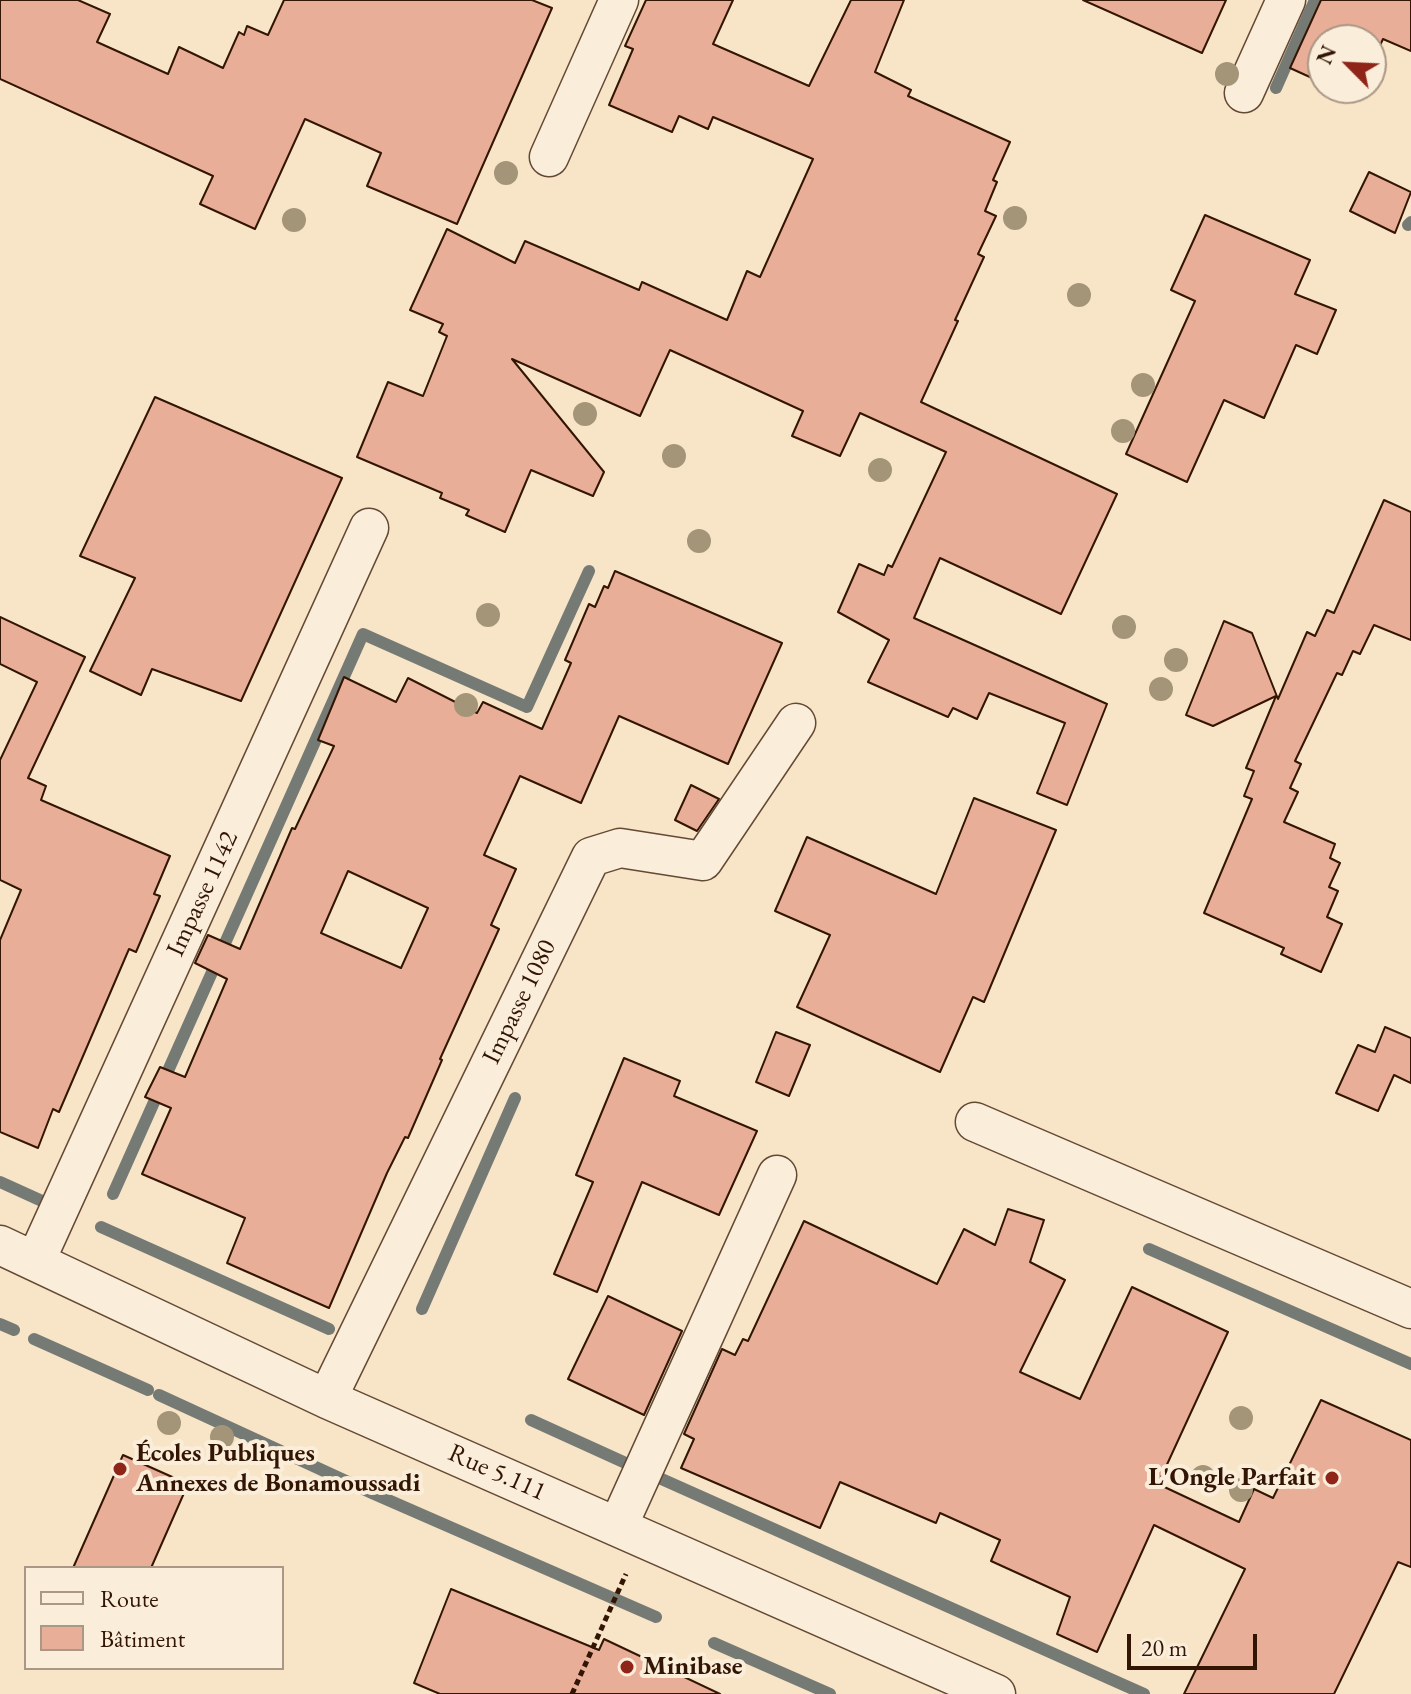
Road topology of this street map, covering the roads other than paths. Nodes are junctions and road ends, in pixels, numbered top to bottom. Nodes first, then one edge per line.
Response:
1 (619, 0) edge
2 (1286, 0) edge
3 (1244, 93) dead end
4 (549, 157) dead end
5 (369, 528) dead end
6 (796, 723) dead end
7 (975, 1122) dead end
8 (777, 1175) dead end
9 (0, 1245) edge
10 (36, 1260) junction
11 (1411, 1309) edge
12 (327, 1399) junction
13 (631, 1532) junction
14 (996, 1694) edge

1 - 4 street
2 - 3 street
5 - 10 street, Impasse 1142
6 - 12 street, Impasse 1080
7 - 11 street
8 - 13 street
9 - 10 street, Rue 5.111
10 - 12 street, Rue 5.111
12 - 13 street, Rue 5.111
13 - 14 street, Rue 5.111

